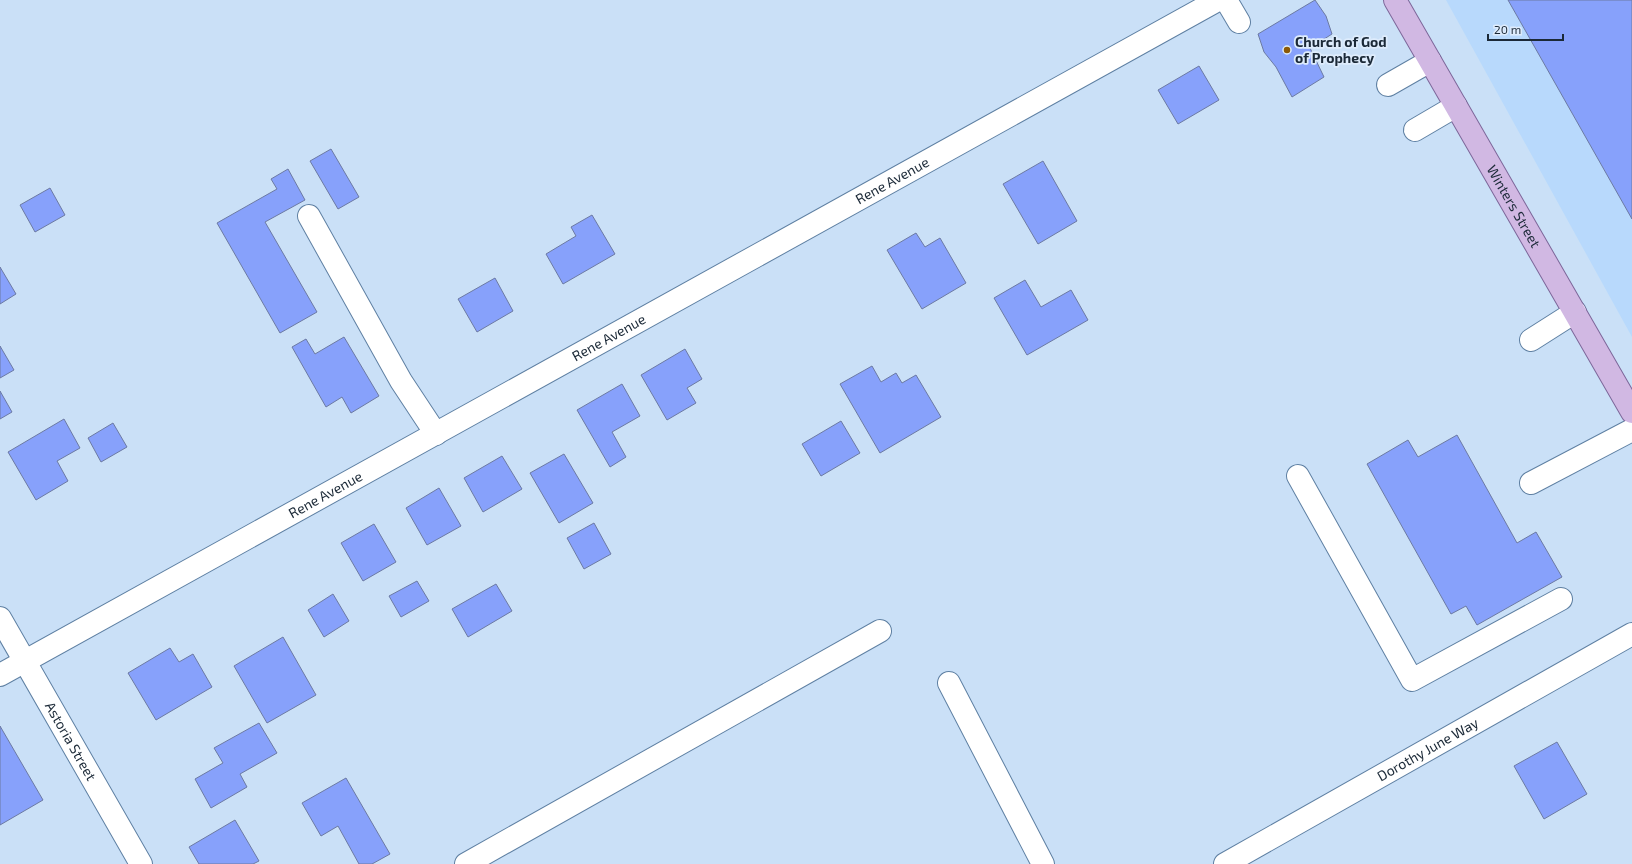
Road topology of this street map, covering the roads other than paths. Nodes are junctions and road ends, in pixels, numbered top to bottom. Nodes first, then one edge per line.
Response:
1 (1218, 0) edge
2 (1226, 0) edge
3 (1395, 0) edge
4 (1239, 22) dead end
5 (1430, 61) junction
6 (1388, 85) dead end
7 (1456, 106) junction
8 (1415, 130) dead end
9 (309, 216) dead end
10 (1574, 312) junction
11 (1531, 340) dead end
12 (1632, 412) edge
13 (1632, 430) edge
14 (436, 434) junction
15 (1298, 476) dead end
16 (1531, 483) dead end
17 (1561, 599) dead end
18 (0, 618) edge
19 (880, 630) dead end
20 (1632, 634) edge
21 (25, 661) junction
22 (0, 675) edge
23 (948, 684) dead end
24 (141, 864) edge
25 (466, 864) edge
26 (1043, 864) edge
27 (1225, 864) edge

1 - 14 street, Rene Avenue
2 - 4 street
3 - 5 main road, Winters Street
5 - 6 street
5 - 7 main road, Winters Street
7 - 8 street
7 - 10 main road, Winters Street
9 - 14 street
10 - 11 street
10 - 12 main road, Winters Street
13 - 16 street
14 - 21 street, Rene Avenue
15 - 17 street
18 - 21 street, Astoria Street
19 - 25 street
20 - 27 street, Dorothy June Way
21 - 22 street, Rene Avenue
21 - 24 street, Astoria Street
23 - 26 street

